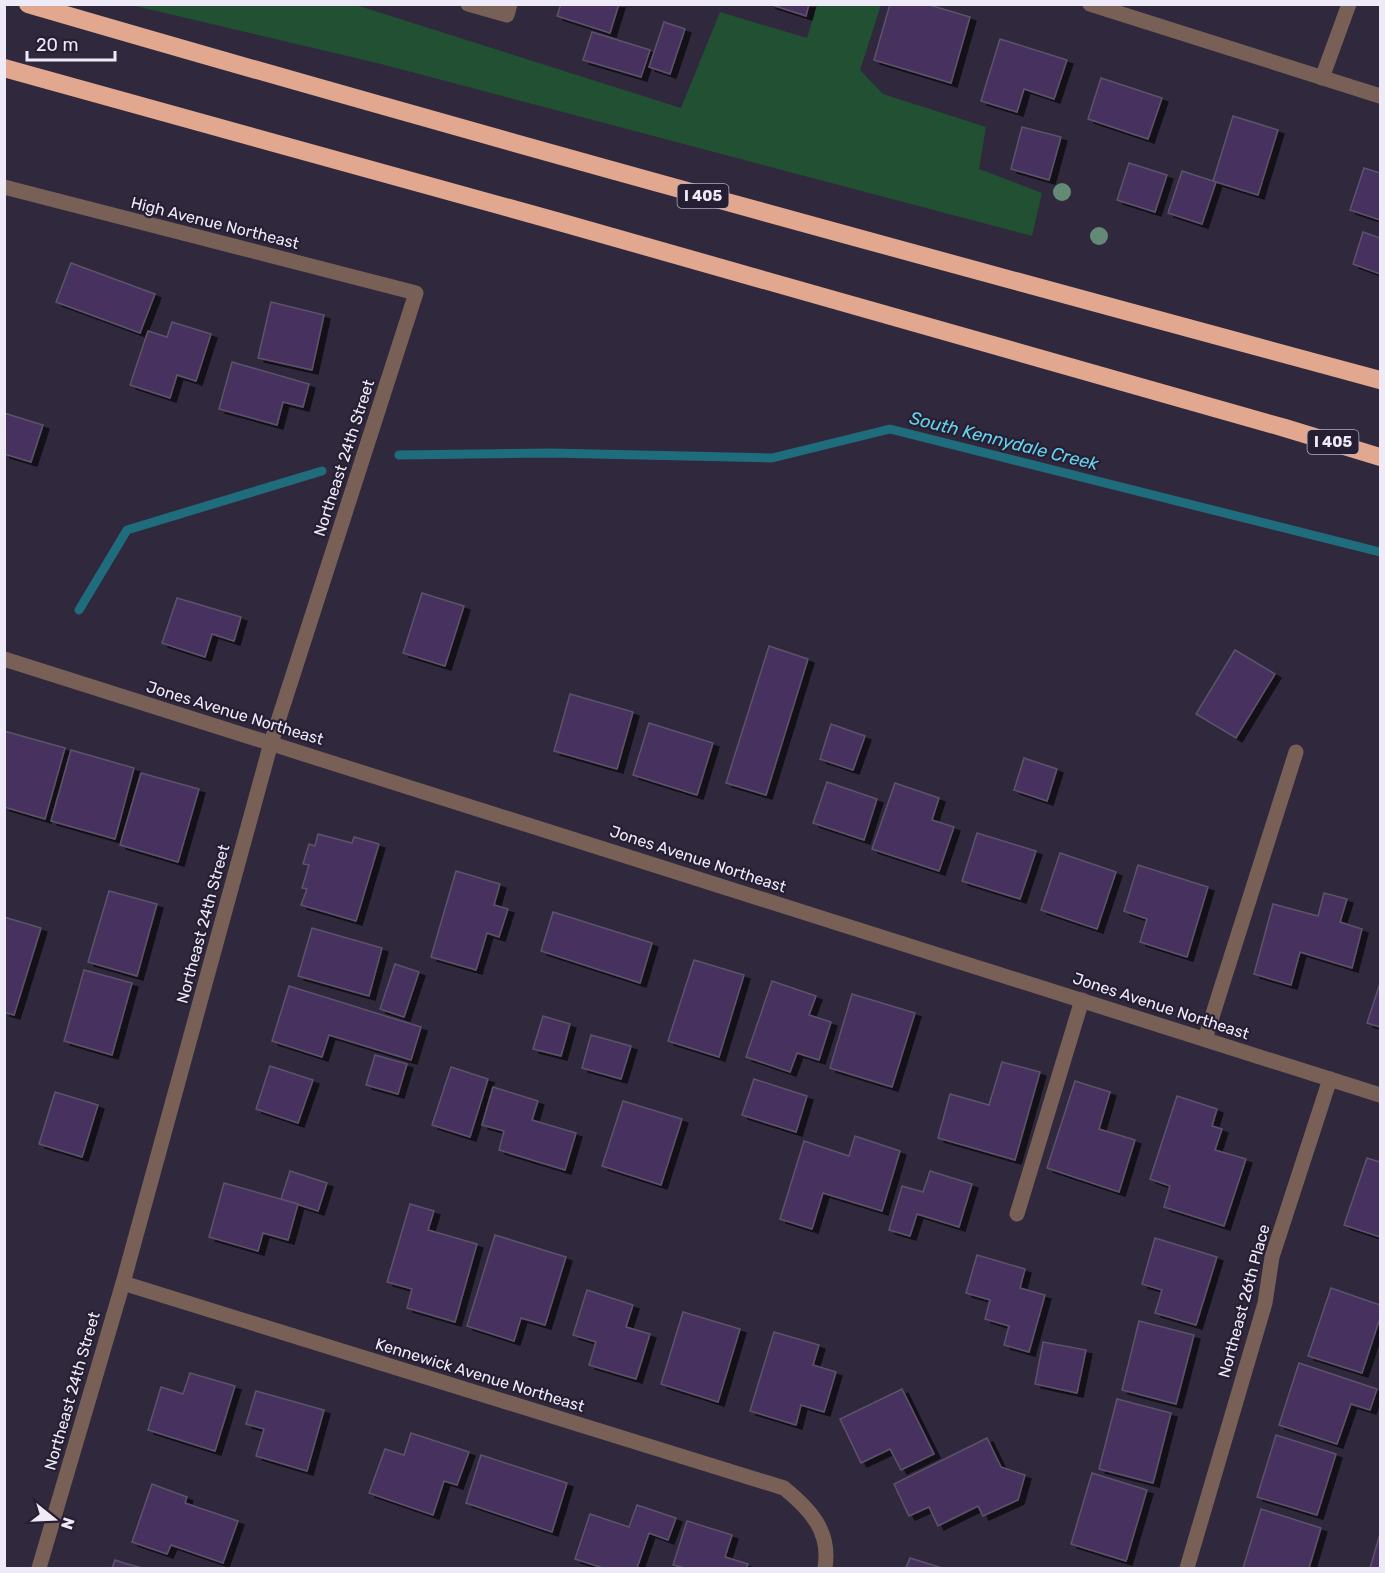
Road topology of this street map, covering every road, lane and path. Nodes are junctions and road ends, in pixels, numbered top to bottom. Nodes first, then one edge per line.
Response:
1 (28, 4) edge
2 (468, 4) edge
3 (1090, 4) edge
4 (1349, 4) edge
5 (509, 10) edge
6 (4, 68) edge
7 (1322, 78) junction
8 (1380, 96) edge
9 (4, 187) edge
10 (417, 293) joint
11 (1380, 380) edge
12 (1380, 458) edge
13 (4, 659) edge
14 (271, 743) junction
15 (1296, 752) dead end
16 (1082, 1000) junction
17 (1205, 1039) junction
18 (1330, 1079) junction
19 (1380, 1095) edge
20 (1017, 1214) dead end
21 (123, 1283) junction
22 (39, 1569) edge
23 (825, 1569) edge
24 (1187, 1569) edge

1 - 11 highway, I 405
2 - 5 street
3 - 7 street
4 - 7 street
6 - 12 highway, I 405
7 - 8 street
9 - 10 street, High Avenue Northeast
10 - 14 street, Northeast 24th Street
13 - 14 street, Jones Avenue Northeast
14 - 16 street, Jones Avenue Northeast
14 - 21 street, Northeast 24th Street
15 - 17 street
16 - 17 street, Jones Avenue Northeast
16 - 20 street
17 - 18 street, Jones Avenue Northeast
18 - 19 street, Jones Avenue Northeast
18 - 24 street, Northeast 26th Place
21 - 22 street, Northeast 24th Street
21 - 23 street, Kennewick Avenue Northeast

